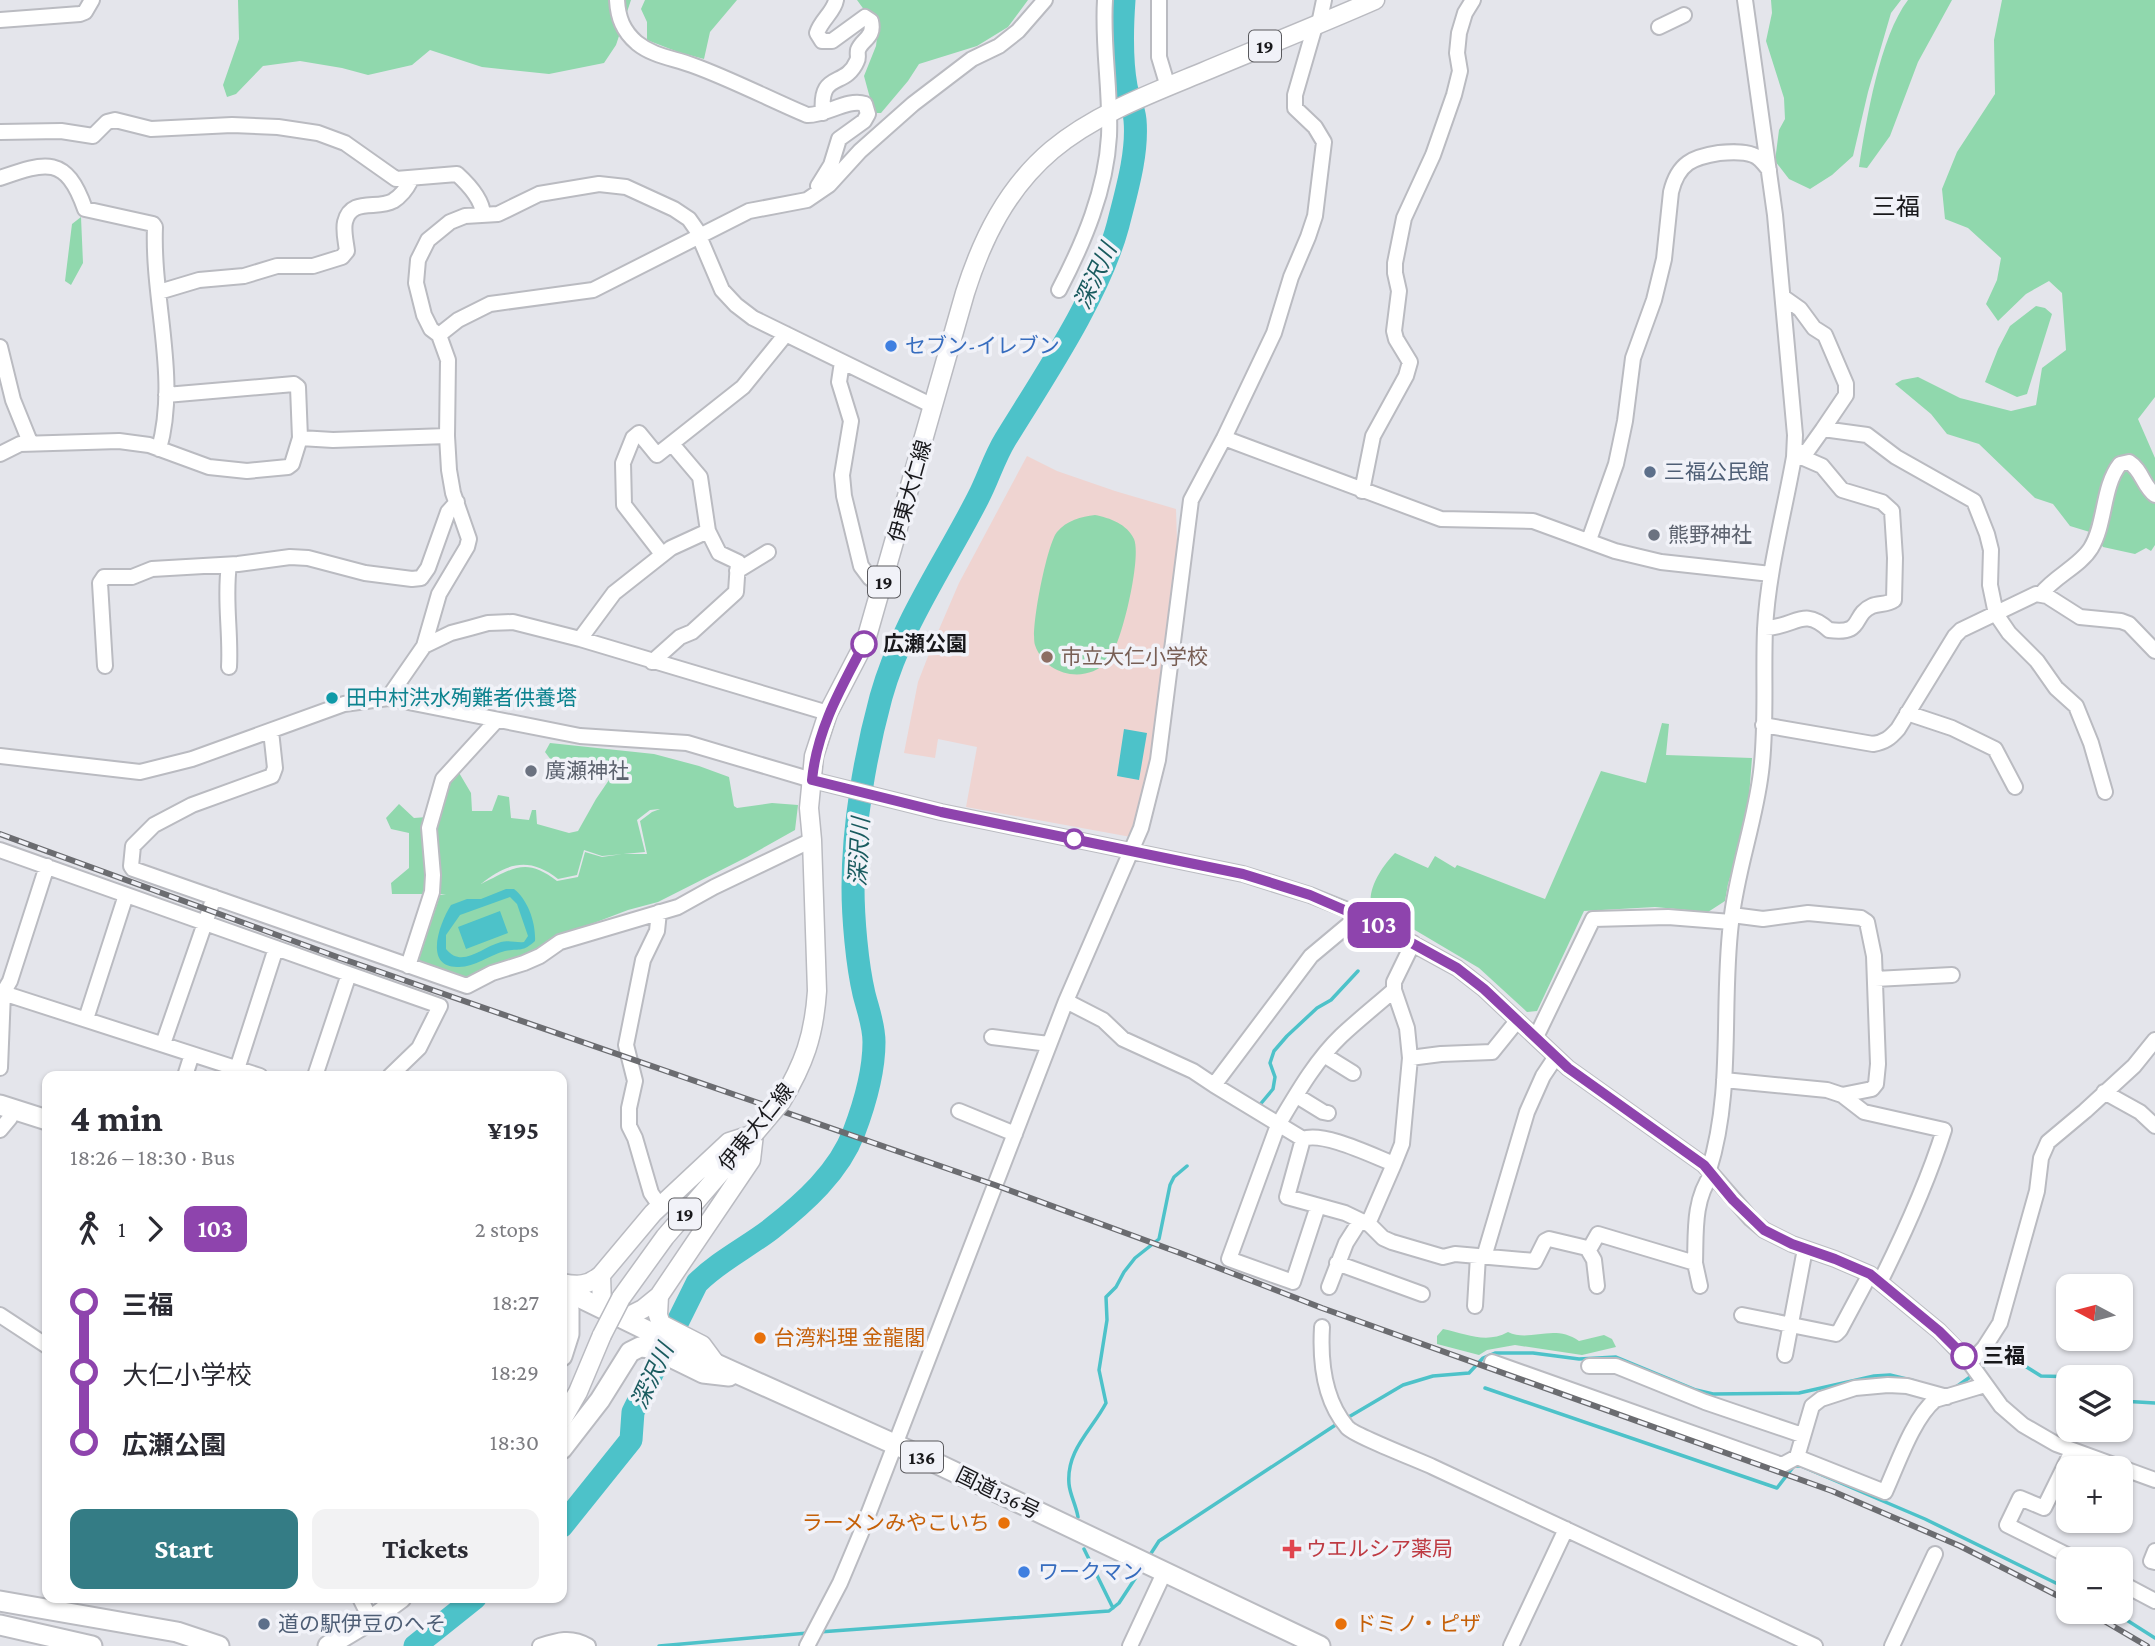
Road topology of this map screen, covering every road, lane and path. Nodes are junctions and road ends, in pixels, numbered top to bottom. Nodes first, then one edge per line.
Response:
1 (92, 0) edge
2 (617, 0) edge
3 (836, 0) edge
4 (1045, 0) edge
5 (1105, 0) edge
6 (1159, 0) edge
7 (1324, 0) edge
8 (1375, 0) edge
9 (1473, 0) edge
10 (1745, 0) edge
11 (1684, 15) dead end
12 (0, 20) edge
13 (1317, 25) junction
14 (1659, 27) dead end
15 (1161, 89) junction
16 (823, 113) junction
17 (1110, 114) junction
18 (0, 132) edge
19 (1769, 170) junction
20 (0, 178) edge
21 (411, 180) junction
22 (807, 200) junction
23 (483, 214) junction
24 (698, 235) junction
25 (1059, 289) dead end
26 (159, 292) junction
27 (1783, 297) junction
28 (786, 334) junction
29 (439, 335) junction
30 (0, 347) edge
31 (842, 362) junction
32 (166, 395) junction
33 (933, 406) junction
34 (1823, 429) junction
35 (447, 436) junction
36 (300, 438) junction
37 (1224, 438) junction
38 (30, 443) junction
39 (672, 444) junction
40 (159, 449) junction
41 (0, 454) edge
42 (1796, 456) junction
43 (1362, 491) junction
44 (2155, 495) edge
45 (457, 502) junction
46 (708, 531) junction
47 (1589, 540) junction
48 (768, 552) dead end
49 (662, 554) junction
50 (229, 565) junction
51 (737, 570) junction
52 (1771, 574) junction
53 (882, 587) junction
54 (2042, 594) junction
55 (1996, 614) junction
56 (1765, 628) junction
57 (580, 639) junction
58 (424, 646) junction
59 (2155, 651) edge
60 (652, 662) junction
61 (104, 666) dead end
62 (229, 667) dead end
63 (388, 698) junction
64 (828, 713) junction
65 (1908, 713) junction
66 (496, 721) junction
67 (1763, 725) junction
68 (271, 731) junction
69 (0, 756) edge
70 (812, 780) junction
71 (2015, 787) dead end
72 (2105, 792) dead end
73 (812, 840) junction
74 (0, 850) edge
75 (1133, 851) junction
76 (47, 866) junction
77 (126, 895) junction
78 (214, 897) junction
79 (659, 912) junction
80 (1360, 915) junction
81 (1731, 919) junction
82 (205, 923) junction
83 (1413, 943) junction
84 (276, 948) junction
85 (408, 966) junction
86 (349, 974) junction
87 (1952, 975) dead end
88 (1875, 979) junction
89 (1394, 990) junction
90 (3, 993) junction
91 (1066, 1001) junction
92 (86, 1019) junction
93 (1517, 1021) junction
94 (992, 1037) dead end
95 (1536, 1037) junction
96 (2155, 1040) edge
97 (163, 1044) junction
98 (1049, 1044) junction
99 (192, 1054) junction
100 (1324, 1055) junction
101 (1410, 1058) junction
102 (1555, 1058) junction
103 (0, 1068) edge
104 (237, 1069) junction
105 (187, 1071) edge
106 (244, 1071) edge
107 (317, 1071) edge
108 (395, 1071) edge
109 (1353, 1073) dead end
110 (1724, 1080) junction
111 (1214, 1085) junction
112 (2104, 1092) junction
113 (1842, 1095) junction
114 (1297, 1096) junction
115 (7, 1107) edge
116 (959, 1111) dead end
117 (1328, 1113) dead end
118 (42, 1118) edge
119 (1278, 1125) junction
120 (2155, 1126) edge
121 (0, 1130) edge
122 (754, 1134) junction
123 (1014, 1134) junction
124 (1303, 1139) junction
125 (1394, 1164) junction
126 (1711, 1172) junction
127 (660, 1206) junction
128 (1318, 1206) junction
129 (1364, 1223) junction
130 (1587, 1248) junction
131 (1805, 1249) junction
132 (1481, 1257) junction
133 (1337, 1263) junction
134 (1695, 1263) junction
135 (601, 1275) junction
136 (1875, 1278) junction
137 (567, 1284) edge
138 (1597, 1286) dead end
139 (1700, 1286) dead end
140 (1329, 1287) dead end
141 (567, 1291) edge
142 (1422, 1294) dead end
143 (659, 1296) junction
144 (1475, 1306) dead end
145 (567, 1307) edge
146 (602, 1307) junction
147 (0, 1315) edge
148 (1742, 1315) dead end
149 (625, 1318) junction
150 (1790, 1324) junction
151 (1322, 1326) dead end
152 (569, 1334) junction
153 (657, 1336) junction
154 (567, 1340) edge
155 (42, 1343) edge
156 (1785, 1355) dead end
157 (1492, 1362) dead end
158 (1589, 1366) dead end
159 (1977, 1373) junction
160 (1947, 1397) junction
161 (567, 1411) edge
162 (1802, 1435) junction
163 (567, 1442) edge
164 (894, 1444) junction
165 (2073, 1451) junction
166 (1797, 1457) junction
167 (2155, 1480) edge
168 (1566, 1529) junction
169 (2056, 1550) edge
170 (2155, 1551) edge
171 (1935, 1554) dead end
172 (2155, 1562) edge
173 (1151, 1567) junction
174 (2133, 1589) edge
175 (0, 1601) edge
176 (2155, 1601) edge
177 (363, 1603) edge
178 (394, 1603) edge
179 (372, 1619) junction
180 (0, 1625) edge
181 (586, 1645) edge
182 (92, 1646) edge
183 (219, 1646) edge
184 (328, 1646) edge
185 (540, 1646) edge
186 (807, 1646) edge
187 (1130, 1646) edge
188 (1320, 1646) edge
189 (1511, 1646) edge
190 (1815, 1646) edge
191 (1892, 1646) edge

1 - 12 street
2 - 16 street
3 - 16 street
4 - 22 street
5 - 17 street
6 - 15 street
7 - 13 street
8 - 13 main road, 伊東大仁線 / 19
9 - 43 street
10 - 19 street
11 - 14 street
13 - 15 main road, 伊東大仁線 / 19
13 - 37 street
15 - 17 main road, 伊東大仁線 / 19
16 - 22 street
17 - 25 street
17 - 33 main road, 伊東大仁線 / 19
18 - 21 street
19 - 27 street
19 - 47 street
20 - 26 street
21 - 23 street
21 - 26 street
22 - 24 street
23 - 24 street
23 - 29 street
24 - 28 street
24 - 29 street
26 - 32 street
27 - 34 street
27 - 42 street
28 - 31 street
28 - 39 street
29 - 35 street
30 - 38 street
31 - 33 street
31 - 53 street
32 - 36 street
32 - 40 street
33 - 53 main road, 伊東大仁線 / 19
34 - 42 street
34 - 55 street
35 - 36 street
35 - 45 street
36 - 40 street
37 - 43 street
37 - 75 street
38 - 40 street
38 - 41 street
39 - 46 street
39 - 49 street
42 - 52 street
42 - 56 street
43 - 47 street
44 - 54 street
45 - 50 street
45 - 58 street
46 - 49 street
46 - 51 street
47 - 52 street
48 - 51 street
49 - 57 street
50 - 61 street
50 - 62 street
51 - 60 street
52 - 56 street
53 - 64 main road, 伊東大仁線 / 19
54 - 55 street
54 - 59 street
55 - 65 street
55 - 72 street
56 - 67 street
57 - 58 street
57 - 60 street
58 - 63 street
60 - 64 street
63 - 66 street
63 - 68 street
64 - 70 main road, 伊東大仁線 / 19
65 - 67 street
65 - 71 street
66 - 70 street
66 - 85 street
67 - 81 street
68 - 69 street
68 - 78 street
70 - 73 main road, 伊東大仁線 / 19
70 - 75 street
73 - 79 street
73 - 122 main road, 伊東大仁線 / 19, bridge
74 - 76 street
75 - 80 street
75 - 91 street
76 - 77 street
76 - 90 street
77 - 82 street
77 - 92 street
78 - 82 street
78 - 85 street
79 - 85 street
79 - 127 street
80 - 83 street
80 - 111 street
81 - 88 street
81 - 95 street
81 - 110 street
82 - 84 street
82 - 97 street
83 - 89 street
83 - 93 street
84 - 86 street
84 - 104 street
86 - 107 street
86 - 108 street
87 - 88 street
88 - 113 street
89 - 100 street
89 - 101 street
90 - 92 street
90 - 103 street
91 - 98 street
91 - 111 street
92 - 97 street
93 - 95 street
93 - 101 street
94 - 98 street
95 - 102 street
96 - 112 street
97 - 99 street
98 - 123 street
99 - 104 street
99 - 105 street
100 - 109 street
100 - 114 street
101 - 125 street
102 - 126 street
102 - 132 street
104 - 106 street
110 - 113 street
110 - 126 street
111 - 119 street
112 - 120 street
112 - 159 street
113 - 136 street
114 - 117 street
114 - 119 street
115 - 118 highway
115 - 121 street
116 - 123 street
119 - 124 street
119 - 128 street
122 - 127 main road
122 - 143 main road
122 - 161 main road, 伊東大仁線 / 19, bridge
123 - 164 street
124 - 125 street
124 - 128 street
125 - 129 street
126 - 131 street
126 - 134 street
127 - 135 main road
128 - 129 street
129 - 132 street
129 - 133 street
130 - 132 street
130 - 134 street
130 - 138 street
131 - 136 street
131 - 150 street
132 - 144 street
133 - 140 street
133 - 142 street
134 - 139 street
135 - 137 main road
135 - 146 main road
136 - 150 street
136 - 159 street
141 - 146 highway
143 - 149 main road
143 - 153 main road
145 - 152 highway
146 - 149 highway
146 - 152 highway
147 - 155 street
148 - 150 street
149 - 153 highway
150 - 156 street
151 - 168 street
152 - 154 highway
153 - 163 highway
153 - 164 highway, 国道136号 / 136
157 - 166 street
158 - 162 street
159 - 160 street
159 - 165 street
160 - 162 street
160 - 166 street
162 - 166 street
164 - 173 highway, 国道136号 / 136
164 - 186 street
165 - 167 street
165 - 169 street
168 - 189 street
168 - 190 street
170 - 172 street
171 - 191 street
173 - 187 street
173 - 188 highway, 国道136号 / 136
174 - 176 street
175 - 183 highway
177 - 179 street
178 - 179 highway
179 - 184 highway
180 - 182 highway
181 - 185 street

